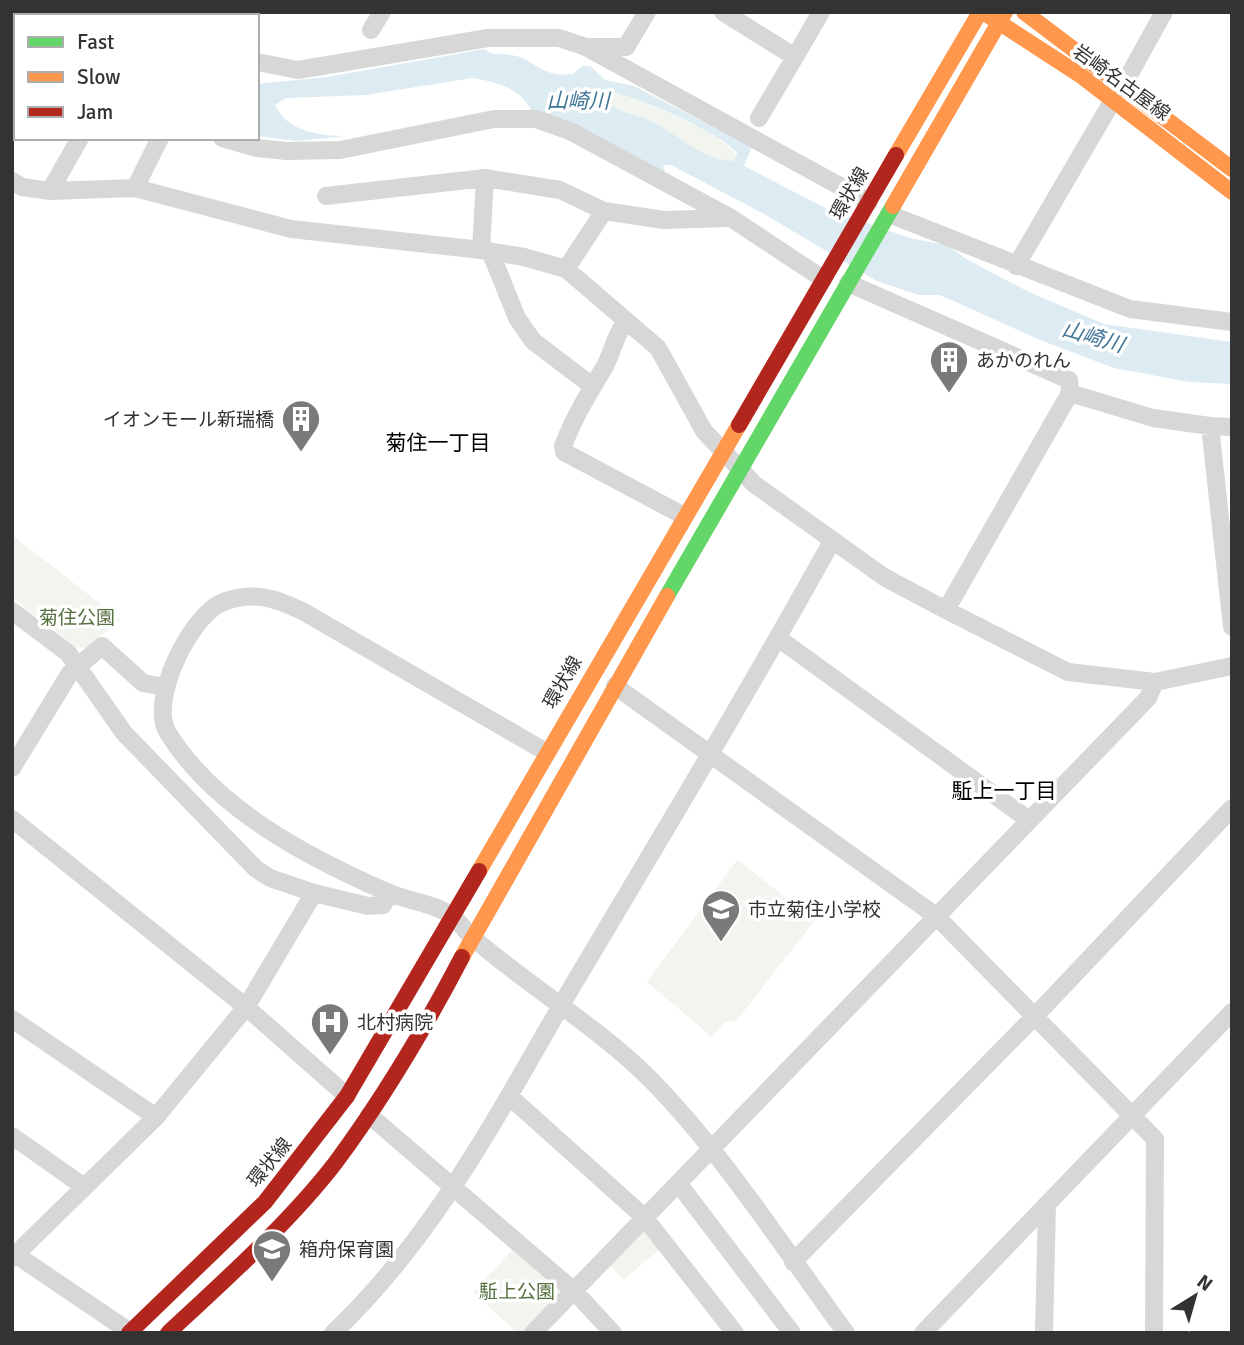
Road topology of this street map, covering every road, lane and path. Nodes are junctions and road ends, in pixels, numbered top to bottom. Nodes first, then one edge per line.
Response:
1 (382, 12) edge
2 (647, 12) edge
3 (723, 12) edge
4 (821, 12) edge
5 (981, 12) edge
6 (1024, 12) edge
7 (1164, 12) edge
8 (1003, 17) edge
9 (371, 30) dead end
10 (586, 47) junction
11 (795, 57) junction
12 (259, 62) edge
13 (1118, 93) junction
14 (759, 118) dead end
15 (79, 140) edge
16 (159, 140) edge
17 (231, 140) edge
18 (1231, 166) edge
19 (485, 178) junction
20 (12, 181) edge
21 (135, 188) junction
22 (50, 191) junction
23 (1232, 192) edge
24 (326, 196) dead end
25 (867, 204) junction
26 (604, 211) junction
27 (887, 217) junction
28 (731, 218) junction
29 (486, 250) junction
30 (1016, 266) junction
31 (566, 270) junction
32 (827, 272) junction
33 (848, 283) junction
34 (626, 321) junction
35 (1232, 322) edge
36 (592, 385) junction
37 (1070, 393) junction
38 (1210, 426) junction
39 (1232, 427) edge
40 (723, 449) junction
41 (741, 469) junction
42 (684, 516) junction
43 (832, 541) junction
44 (946, 610) junction
45 (12, 611) edge
46 (1232, 627) edge
47 (778, 638) junction
48 (78, 664) junction
49 (1232, 666) edge
50 (1155, 681) junction
51 (615, 686) junction
52 (165, 687) junction
53 (545, 752) junction
54 (709, 756) junction
55 (12, 768) edge
56 (1232, 808) edge
57 (12, 819) edge
58 (1030, 820) junction
59 (314, 893) junction
60 (390, 893) junction
61 (451, 916) junction
62 (936, 916) junction
63 (472, 937) junction
64 (562, 1004) junction
65 (246, 1007) junction
66 (1232, 1012) edge
67 (1034, 1017) junction
68 (12, 1019) edge
69 (347, 1096) junction
70 (509, 1096) junction
71 (369, 1115) junction
72 (1131, 1116) junction
73 (156, 1117) junction
74 (12, 1136) edge
75 (710, 1150) junction
76 (678, 1183) junction
77 (83, 1186) junction
78 (453, 1188) junction
79 (1047, 1204) junction
80 (644, 1217) junction
81 (13, 1255) edge
82 (793, 1262) junction
83 (574, 1291) junction
84 (129, 1333) edge
85 (168, 1333) edge
86 (333, 1333) edge
87 (533, 1333) edge
88 (612, 1333) edge
89 (735, 1333) edge
90 (792, 1333) edge
91 (846, 1333) edge
92 (923, 1333) edge
93 (1044, 1333) edge
94 (1154, 1333) edge

1 - 9 street
2 - 10 street
3 - 11 street
4 - 11 street
5 - 8 main road, 岩崎名古屋線
5 - 25 main road, 環状線
6 - 13 main road, 岩崎名古屋線
7 - 13 street
8 - 13 main road, 岩崎名古屋線
8 - 27 main road
10 - 12 street
10 - 25 street
11 - 14 street
13 - 18 main road, 岩崎名古屋線
13 - 23 main road, 岩崎名古屋線
13 - 30 street
15 - 22 street
16 - 21 street
17 - 28 street
19 - 24 street
19 - 26 street
19 - 29 street
20 - 22 street
21 - 22 street
21 - 29 street
25 - 32 main road, 環状線
26 - 28 street
26 - 31 street
27 - 30 street
27 - 33 main road
28 - 32 street
29 - 31 street
29 - 36 street
30 - 35 street
31 - 34 street
32 - 40 main road, 環状線
33 - 37 street
33 - 41 main road
34 - 36 street
34 - 40 street
36 - 42 street
37 - 38 street
37 - 44 street
38 - 39 street
38 - 46 street
40 - 41 street
40 - 42 main road, 環状線
41 - 43 street
41 - 51 main road
42 - 53 main road, 環状線
43 - 44 street
43 - 47 street
44 - 50 street
45 - 48 street
47 - 54 street
47 - 58 street
48 - 52 street
48 - 55 street
48 - 59 street
49 - 50 street
50 - 58 street
51 - 54 street
51 - 63 main road
52 - 53 street
52 - 60 street
53 - 61 main road, 環状線
54 - 62 street
54 - 64 street
56 - 67 street
57 - 65 street
58 - 62 street
59 - 60 street
59 - 65 street
60 - 61 street
61 - 63 street
61 - 69 main road, 環状線
62 - 67 street
62 - 75 street
63 - 64 street
63 - 71 main road
64 - 70 street
64 - 75 street
65 - 69 street
65 - 73 street
66 - 72 street
67 - 72 street
67 - 82 street
68 - 73 street
69 - 84 main road, 環状線
70 - 78 street
70 - 80 street
71 - 78 street
71 - 85 main road
72 - 79 street
72 - 94 street
73 - 77 street
74 - 77 street
75 - 76 street
75 - 82 street
76 - 80 street
76 - 90 street
77 - 81 street
78 - 83 street
78 - 86 street
79 - 92 street
79 - 93 street
80 - 83 street
80 - 89 street
81 - 84 street
82 - 91 street
83 - 87 street
83 - 88 street

